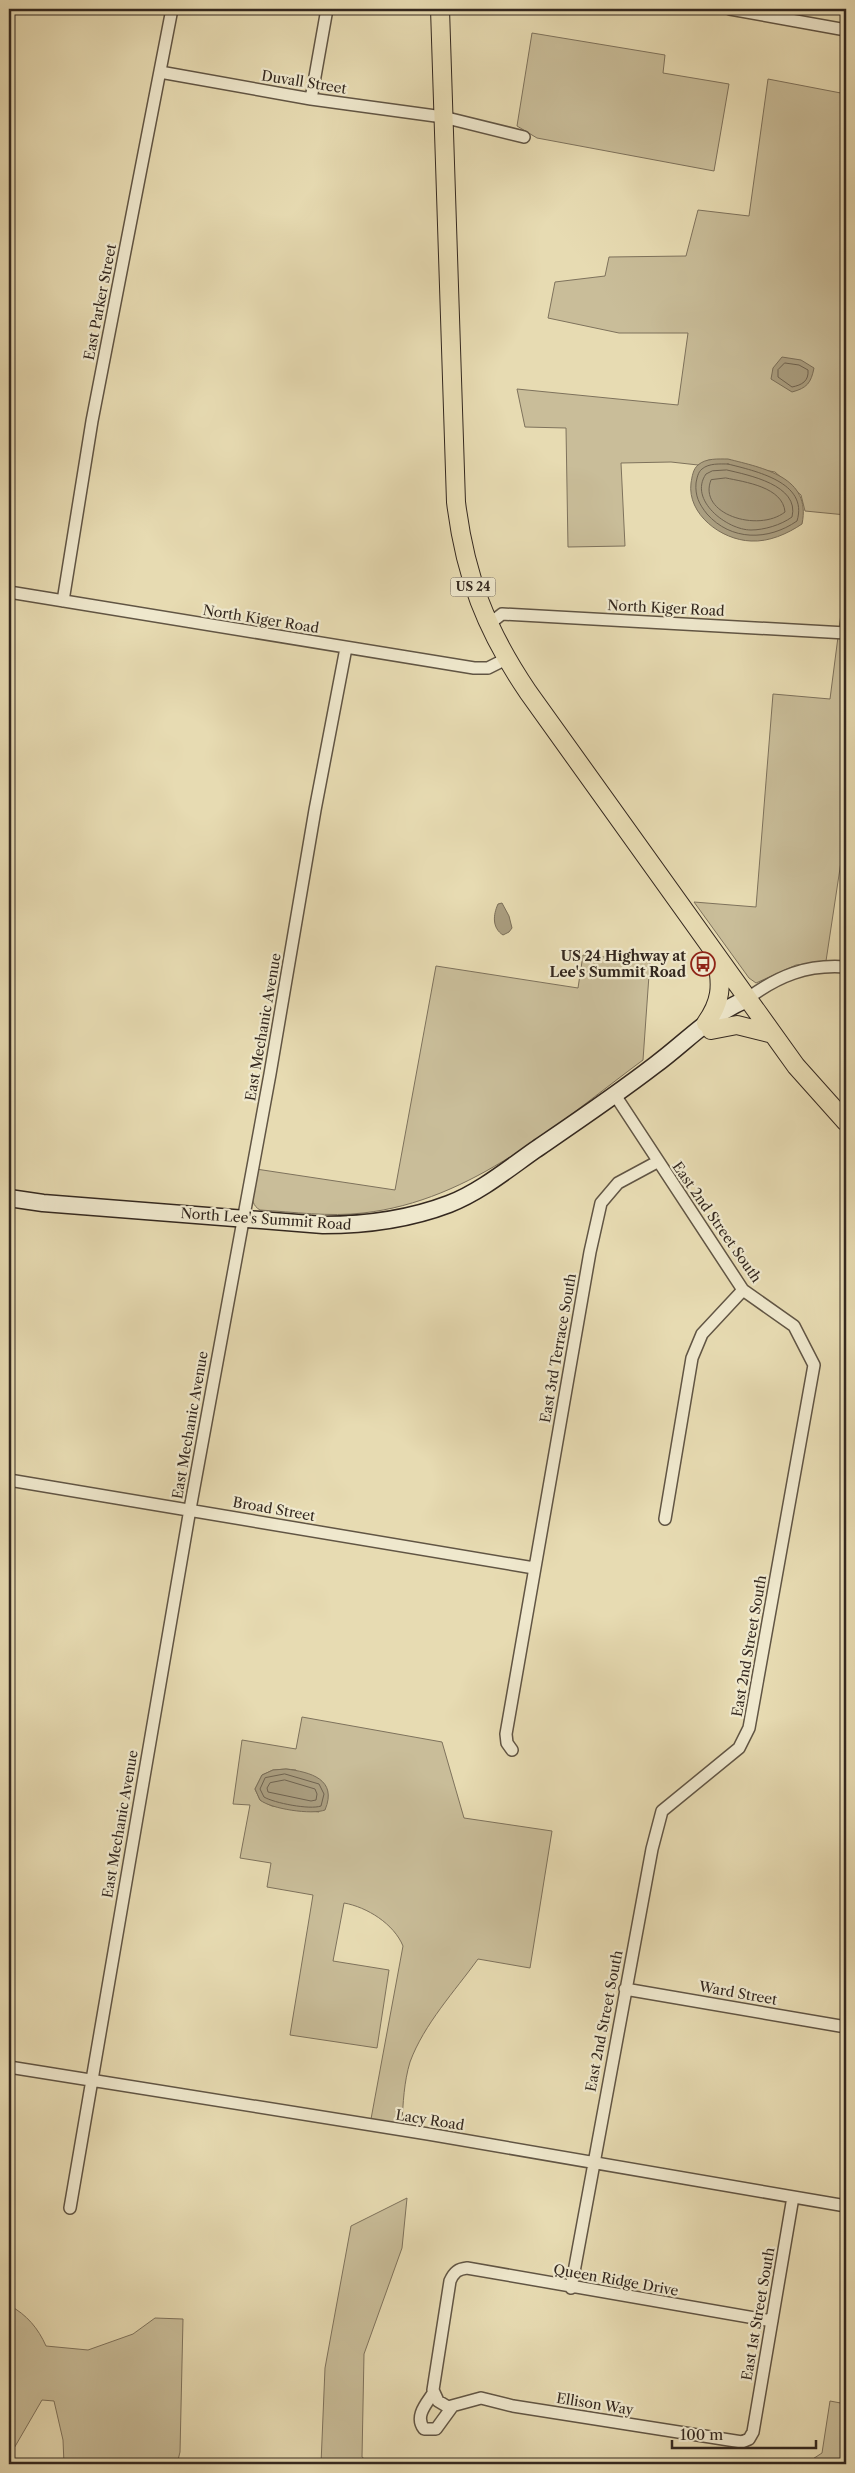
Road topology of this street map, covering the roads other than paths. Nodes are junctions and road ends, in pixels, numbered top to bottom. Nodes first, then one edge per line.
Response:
1 (172, 9) edge
2 (327, 9) edge
3 (440, 9) edge
4 (730, 9) edge
5 (846, 30) edge
6 (160, 72) junction
7 (310, 100) junction
8 (443, 117) junction
9 (524, 137) dead end
10 (9, 592) edge
11 (62, 601) junction
12 (488, 625) junction
13 (846, 633) edge
14 (346, 648) junction
15 (506, 659) junction
16 (716, 957) junction
17 (846, 967) edge
18 (747, 998) junction
19 (709, 1026) junction
20 (773, 1034) junction
21 (615, 1095) junction
22 (846, 1122) edge
23 (657, 1162) junction
24 (9, 1198) edge
25 (242, 1219) junction
26 (743, 1290) junction
27 (9, 1480) edge
28 (190, 1509) junction
29 (665, 1519) dead end
30 (534, 1568) junction
31 (512, 1750) dead end
32 (626, 1990) junction
33 (846, 2027) edge
34 (9, 2067) edge
35 (90, 2080) junction
36 (592, 2163) junction
37 (793, 2197) junction
38 (846, 2206) edge
39 (70, 2208) dead end
40 (570, 2288) junction
41 (772, 2321) junction
42 (435, 2395) junction
43 (452, 2407) junction
44 (752, 2435) joint

1 - 6 street, East Parker Street
2 - 7 street
3 - 8 main road, US 24
4 - 5 street
6 - 7 street, Duvall Street
6 - 11 street, East Parker Street
7 - 8 street, Duvall Street
8 - 9 street, Duvall Street
8 - 12 main road, US 24
10 - 11 street, North Kiger Road
11 - 14 street, North Kiger Road
12 - 13 street, North Kiger Road
12 - 15 main road, US 24
14 - 15 street, North Kiger Road
14 - 25 street, East Mechanic Avenue
15 - 16 main road, US 24
16 - 18 main road, US 24
16 - 19 main road
17 - 18 street
18 - 19 main road, North Lee's Summit Road
18 - 20 main road, US 24
19 - 20 main road
19 - 21 main road, North Lee's Summit Road
20 - 22 main road, US 24
21 - 23 street, East 2nd Street South
21 - 25 main road, North Lee's Summit Road
23 - 26 street, East 2nd Street South
23 - 30 street, East 3rd Terrace South
24 - 25 main road, North Lee's Summit Road
25 - 28 street, East Mechanic Avenue
26 - 29 street
26 - 32 street, East 2nd Street South
27 - 28 street, Broad Street
28 - 30 street, Broad Street
28 - 35 street, East Mechanic Avenue
30 - 31 street, East 3rd Terrace South
32 - 33 street, Ward Street
32 - 36 street, East 2nd Street South
34 - 35 street, Lacy Road
35 - 36 street, Lacy Road
35 - 39 street, East Mechanic Avenue
36 - 37 street, Lacy Road
36 - 40 street, East 2nd Street South
37 - 38 street, Lacy Road
37 - 41 street, East 1st Street South
40 - 41 street, Queen Ridge Drive
40 - 42 street, Queen Ridge Drive
41 - 44 street, East 1st Street South
42 - 43 street
42 - 43 street
43 - 44 street, Ellison Way

